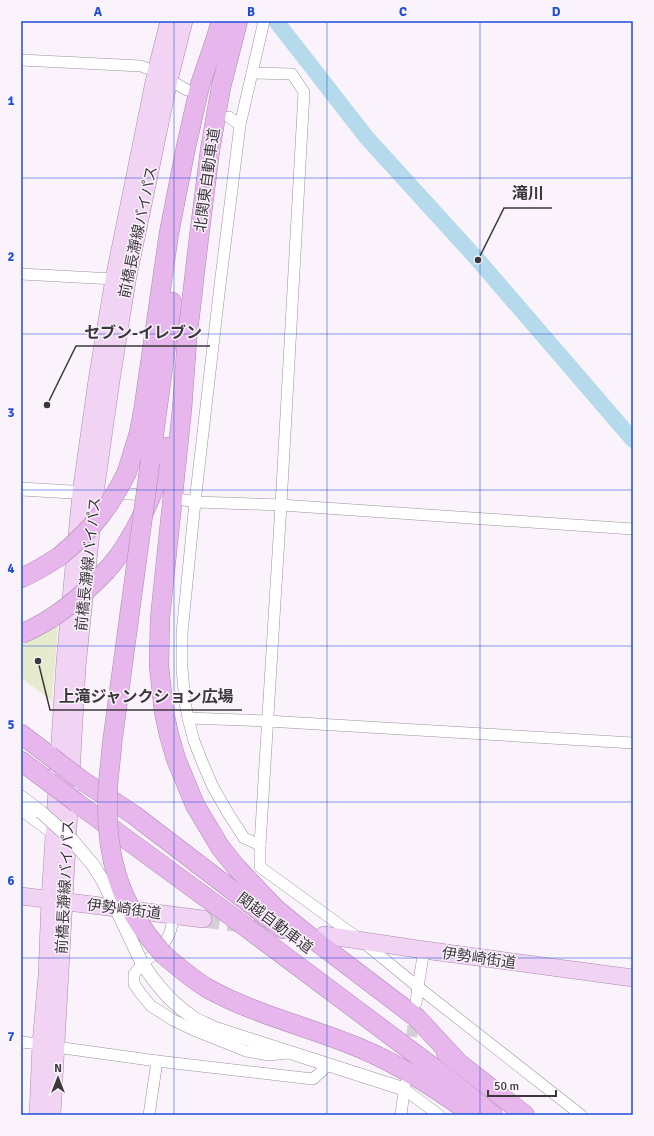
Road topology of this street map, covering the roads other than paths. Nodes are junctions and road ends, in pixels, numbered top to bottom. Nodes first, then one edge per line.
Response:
1 (169, 21) edge
2 (184, 21) edge
3 (221, 21) edge
4 (238, 21) edge
5 (264, 22) edge
6 (215, 41) junction
7 (21, 60) edge
8 (252, 73) junction
9 (163, 76) junction
10 (187, 90) dead end
11 (229, 117) dead end
12 (240, 125) junction
13 (21, 274) edge
14 (114, 279) junction
15 (188, 340) junction
16 (21, 489) edge
17 (88, 493) junction
18 (148, 495) dead end
19 (179, 499) dead end
20 (195, 502) junction
21 (281, 505) junction
22 (633, 529) edge
23 (21, 578) edge
24 (21, 634) edge
25 (188, 718) junction
26 (267, 721) junction
27 (21, 734) edge
28 (633, 743) edge
29 (21, 761) edge
30 (21, 797) edge
31 (21, 810) edge
32 (48, 830) dead end
33 (260, 845) junction
34 (21, 896) edge
35 (57, 901) junction
36 (173, 915) junction
37 (203, 918) tunnel mouth
38 (324, 935) dead end
39 (362, 941) junction
40 (424, 950) junction
41 (151, 958) junction
42 (633, 978) edge
43 (418, 986) junction
44 (416, 1003) tunnel mouth
45 (21, 1042) edge
46 (49, 1045) junction
47 (289, 1052) junction
48 (456, 1060) junction
49 (157, 1061) junction
50 (327, 1064) junction
51 (405, 1086) junction
52 (38, 1115) edge
53 (52, 1115) edge
54 (149, 1115) edge
55 (401, 1115) edge
56 (439, 1115) edge
57 (473, 1115) edge
58 (493, 1115) edge
59 (525, 1115) edge
60 (580, 1115) edge

1 - 9 main road, 前橋長瀞線バイパス
2 - 9 main road, 前橋長瀞線バイパス
3 - 6 highway
4 - 15 highway, 北関東自動車道
5 - 8 street
6 - 23 highway, bridge
6 - 41 highway, bridge
7 - 9 street
8 - 12 street
8 - 21 street
9 - 10 street
9 - 14 main road, 前橋長瀞線バイパス
9 - 17 main road, 前橋長瀞線バイパス
11 - 12 street
12 - 20 street
13 - 14 street
14 - 17 main road, 前橋長瀞線バイパス
15 - 24 highway, bridge
15 - 48 highway
16 - 17 street
17 - 18 street
17 - 35 main road, 前橋長瀞線バイパス
19 - 20 street
20 - 21 street
20 - 25 street
21 - 22 street
21 - 26 street
25 - 26 street
25 - 33 street
26 - 28 street
26 - 33 street
27 - 48 highway, 関越自動車道, bridge
29 - 58 highway, 関越自動車道, bridge
30 - 41 street, bridge
31 - 32 street
33 - 39 street
34 - 35 main road, 伊勢崎街道
35 - 36 main road, 伊勢崎街道
35 - 46 main road, 前橋長瀞線バイパス
36 - 37 main road, 伊勢崎街道
36 - 41 street
38 - 39 main road, 伊勢崎街道
39 - 40 main road, 伊勢崎街道
39 - 43 street
40 - 42 main road, 伊勢崎街道
40 - 43 street
41 - 47 street
41 - 47 street
41 - 57 highway
43 - 44 street
43 - 60 street
45 - 46 street
46 - 49 street
46 - 52 main road, 前橋長瀞線バイパス
46 - 53 main road, 前橋長瀞線バイパス
47 - 50 street
48 - 59 highway, 関越自動車道
49 - 50 street
49 - 54 street
50 - 51 street
51 - 55 street
51 - 56 street

